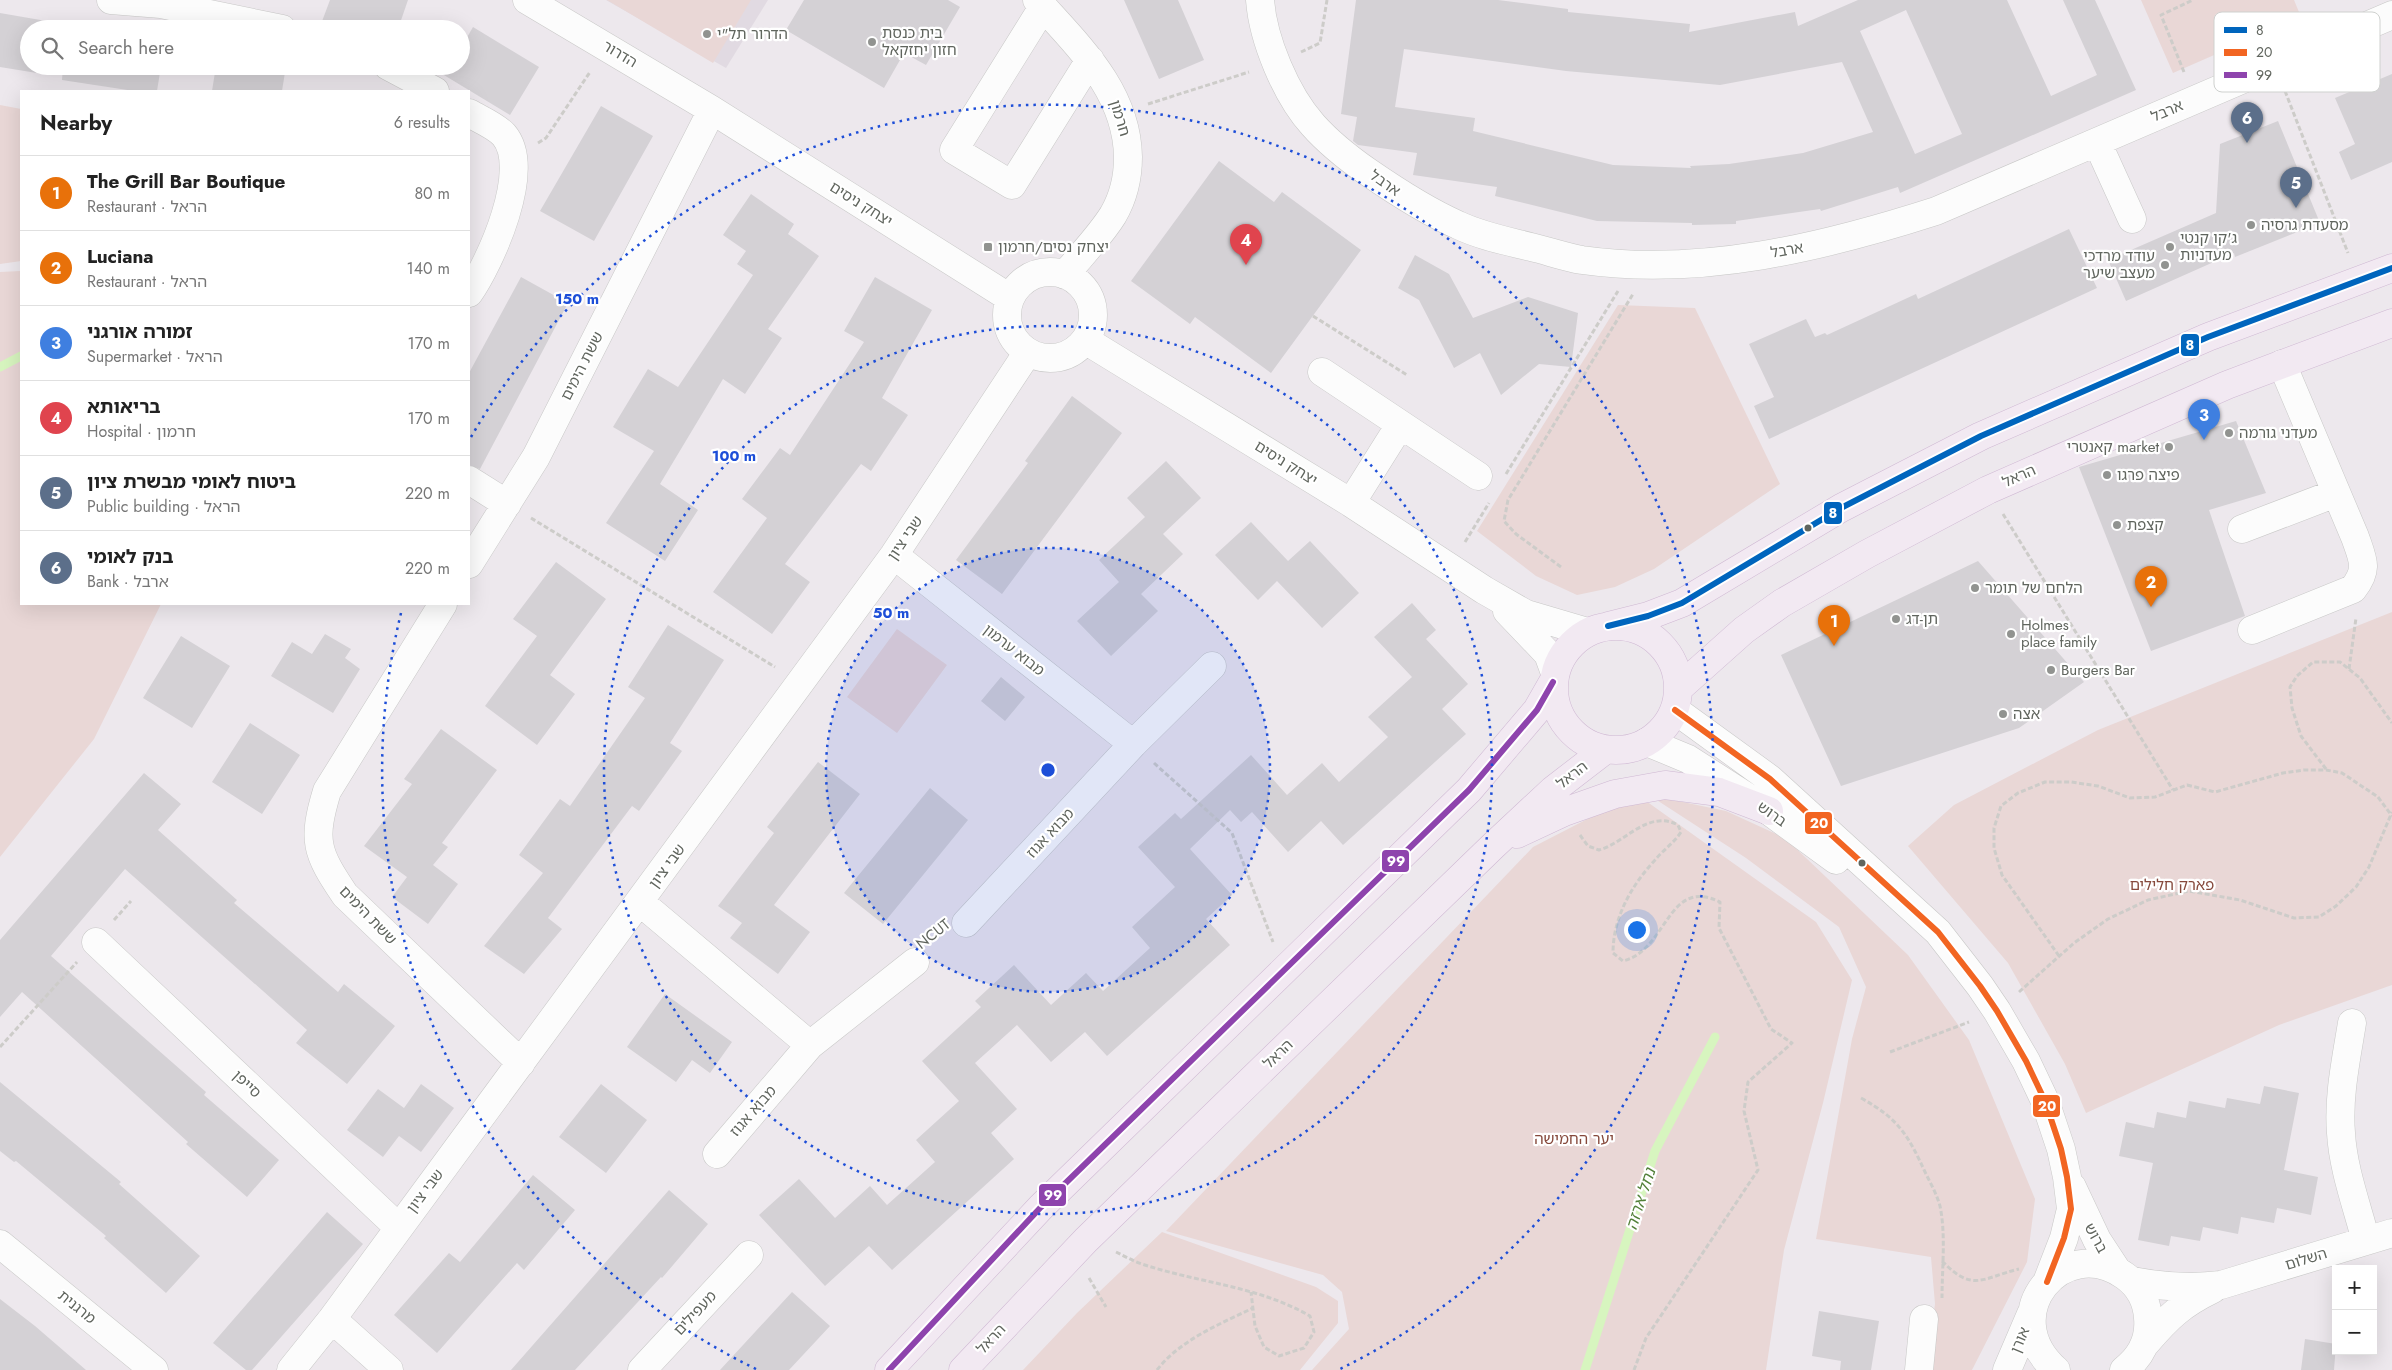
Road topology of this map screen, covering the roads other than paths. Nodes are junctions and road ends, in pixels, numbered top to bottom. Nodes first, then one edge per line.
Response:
1 (111, 0) edge
2 (527, 0) edge
3 (1260, 0) edge
4 (1040, 4) edge
5 (2392, 15) edge
6 (238, 20) edge
7 (2380, 20) edge
8 (1090, 60) junction
9 (405, 75) edge
10 (433, 90) edge
11 (2214, 91) edge
12 (712, 110) junction
13 (470, 114) edge
14 (2096, 142) junction
15 (2132, 219) dead end
16 (2392, 268) edge
17 (1065, 274) junction
18 (470, 291) edge
19 (1010, 298) junction
20 (2392, 323) edge
21 (1084, 340) junction
22 (1028, 352) junction
23 (2282, 364) junction
24 (1322, 372) dead end
25 (1400, 425) junction
26 (470, 481) edge
27 (1491, 484) road end
28 (2336, 493) junction
29 (1351, 503) junction
30 (507, 504) junction
31 (2242, 530) dead end
32 (894, 555) junction
33 (470, 562) edge
34 (1484, 590) junction
35 (442, 605) edge
36 (1597, 629) junction
37 (2252, 630) dead end
38 (1212, 666) dead end
39 (1554, 678) junction
40 (1677, 699) junction
41 (1647, 742) junction
42 (1134, 744) junction
43 (1605, 750) junction
44 (1769, 811) junction
45 (1493, 846) junction
46 (640, 902) junction
47 (966, 923) dead end
48 (1938, 932) junction
49 (96, 942) road end
50 (915, 962) dead end
51 (2352, 1023) dead end
52 (810, 1046) junction
53 (521, 1063) junction
54 (716, 1154) dead end
55 (2067, 1177) junction
56 (398, 1227) junction
57 (2392, 1233) edge
58 (2366, 1241) junction
59 (0, 1244) edge
60 (749, 1255) dead end
61 (2051, 1273) junction
62 (2124, 1275) junction
63 (2221, 1285) junction
64 (2032, 1310) junction
65 (332, 1319) junction
66 (1924, 1320) road end
67 (2142, 1354) edge
68 (154, 1370) edge
69 (291, 1370) edge
70 (389, 1370) edge
71 (642, 1370) edge
72 (888, 1370) edge
73 (962, 1370) edge
74 (1919, 1370) edge
75 (2007, 1370) edge
76 (2056, 1370) edge
77 (2124, 1370) edge

1 - 6 street
2 - 12 street, הדרור
3 - 14 street, ארבל
4 - 8 street, חרמון
4 - 8 street
5 - 7 street, ארבל
8 - 17 street, חרמון
9 - 10 street
11 - 14 street, ארבל
12 - 19 street, יצחק ניסים
12 - 30 street, ששת הימים
13 - 18 street
14 - 15 street
16 - 36 main road
17 - 19 street
17 - 21 street
19 - 22 street
20 - 23 main road, הראל
21 - 22 street
21 - 29 street, יצחק ניסים
22 - 32 street, שבי ציון
23 - 28 street
23 - 40 main road, הראל
24 - 25 street
25 - 27 street
25 - 29 street
26 - 30 street
28 - 31 street
28 - 37 street
29 - 34 street, יצחק ניסים
30 - 33 street, ששת הימים
32 - 42 street, מבוא ערמון
32 - 46 street, שבי ציון
34 - 36 street, יצחק ניסים
34 - 39 street, יצחק ניסים
35 - 53 street, ששת הימים
36 - 39 main road
36 - 40 main road
38 - 42 street, מבוא אגוז
39 - 43 main road
39 - 72 main road
40 - 41 main road
40 - 48 street, ברוש
41 - 43 main road
41 - 44 street, ברוש
42 - 47 street, מבוא אגוז
43 - 45 main road, הראל
44 - 45 main road
44 - 48 street, ברוש
45 - 73 main road, הראל
46 - 52 street
46 - 53 street, שבי ציון
48 - 55 street, ברוש
49 - 56 street, סייפן
50 - 52 street, מבוא אגוז
51 - 58 street
52 - 54 street, מבוא אגוז
53 - 56 street, שבי ציון
55 - 61 street, ברוש
55 - 62 street, ברוש
56 - 65 street, שבי ציון
57 - 58 street, השלום
58 - 63 street, השלום
59 - 68 street, מרגנית
60 - 71 street, מעפילים
61 - 62 street, השלום
61 - 64 street, ברוש
62 - 63 street, השלום
62 - 67 street, ברוש
63 - 67 street, השלום
64 - 75 street, אורן
64 - 76 street
65 - 69 street, שבי ציון
65 - 70 street
66 - 74 street
67 - 77 street, השלום

